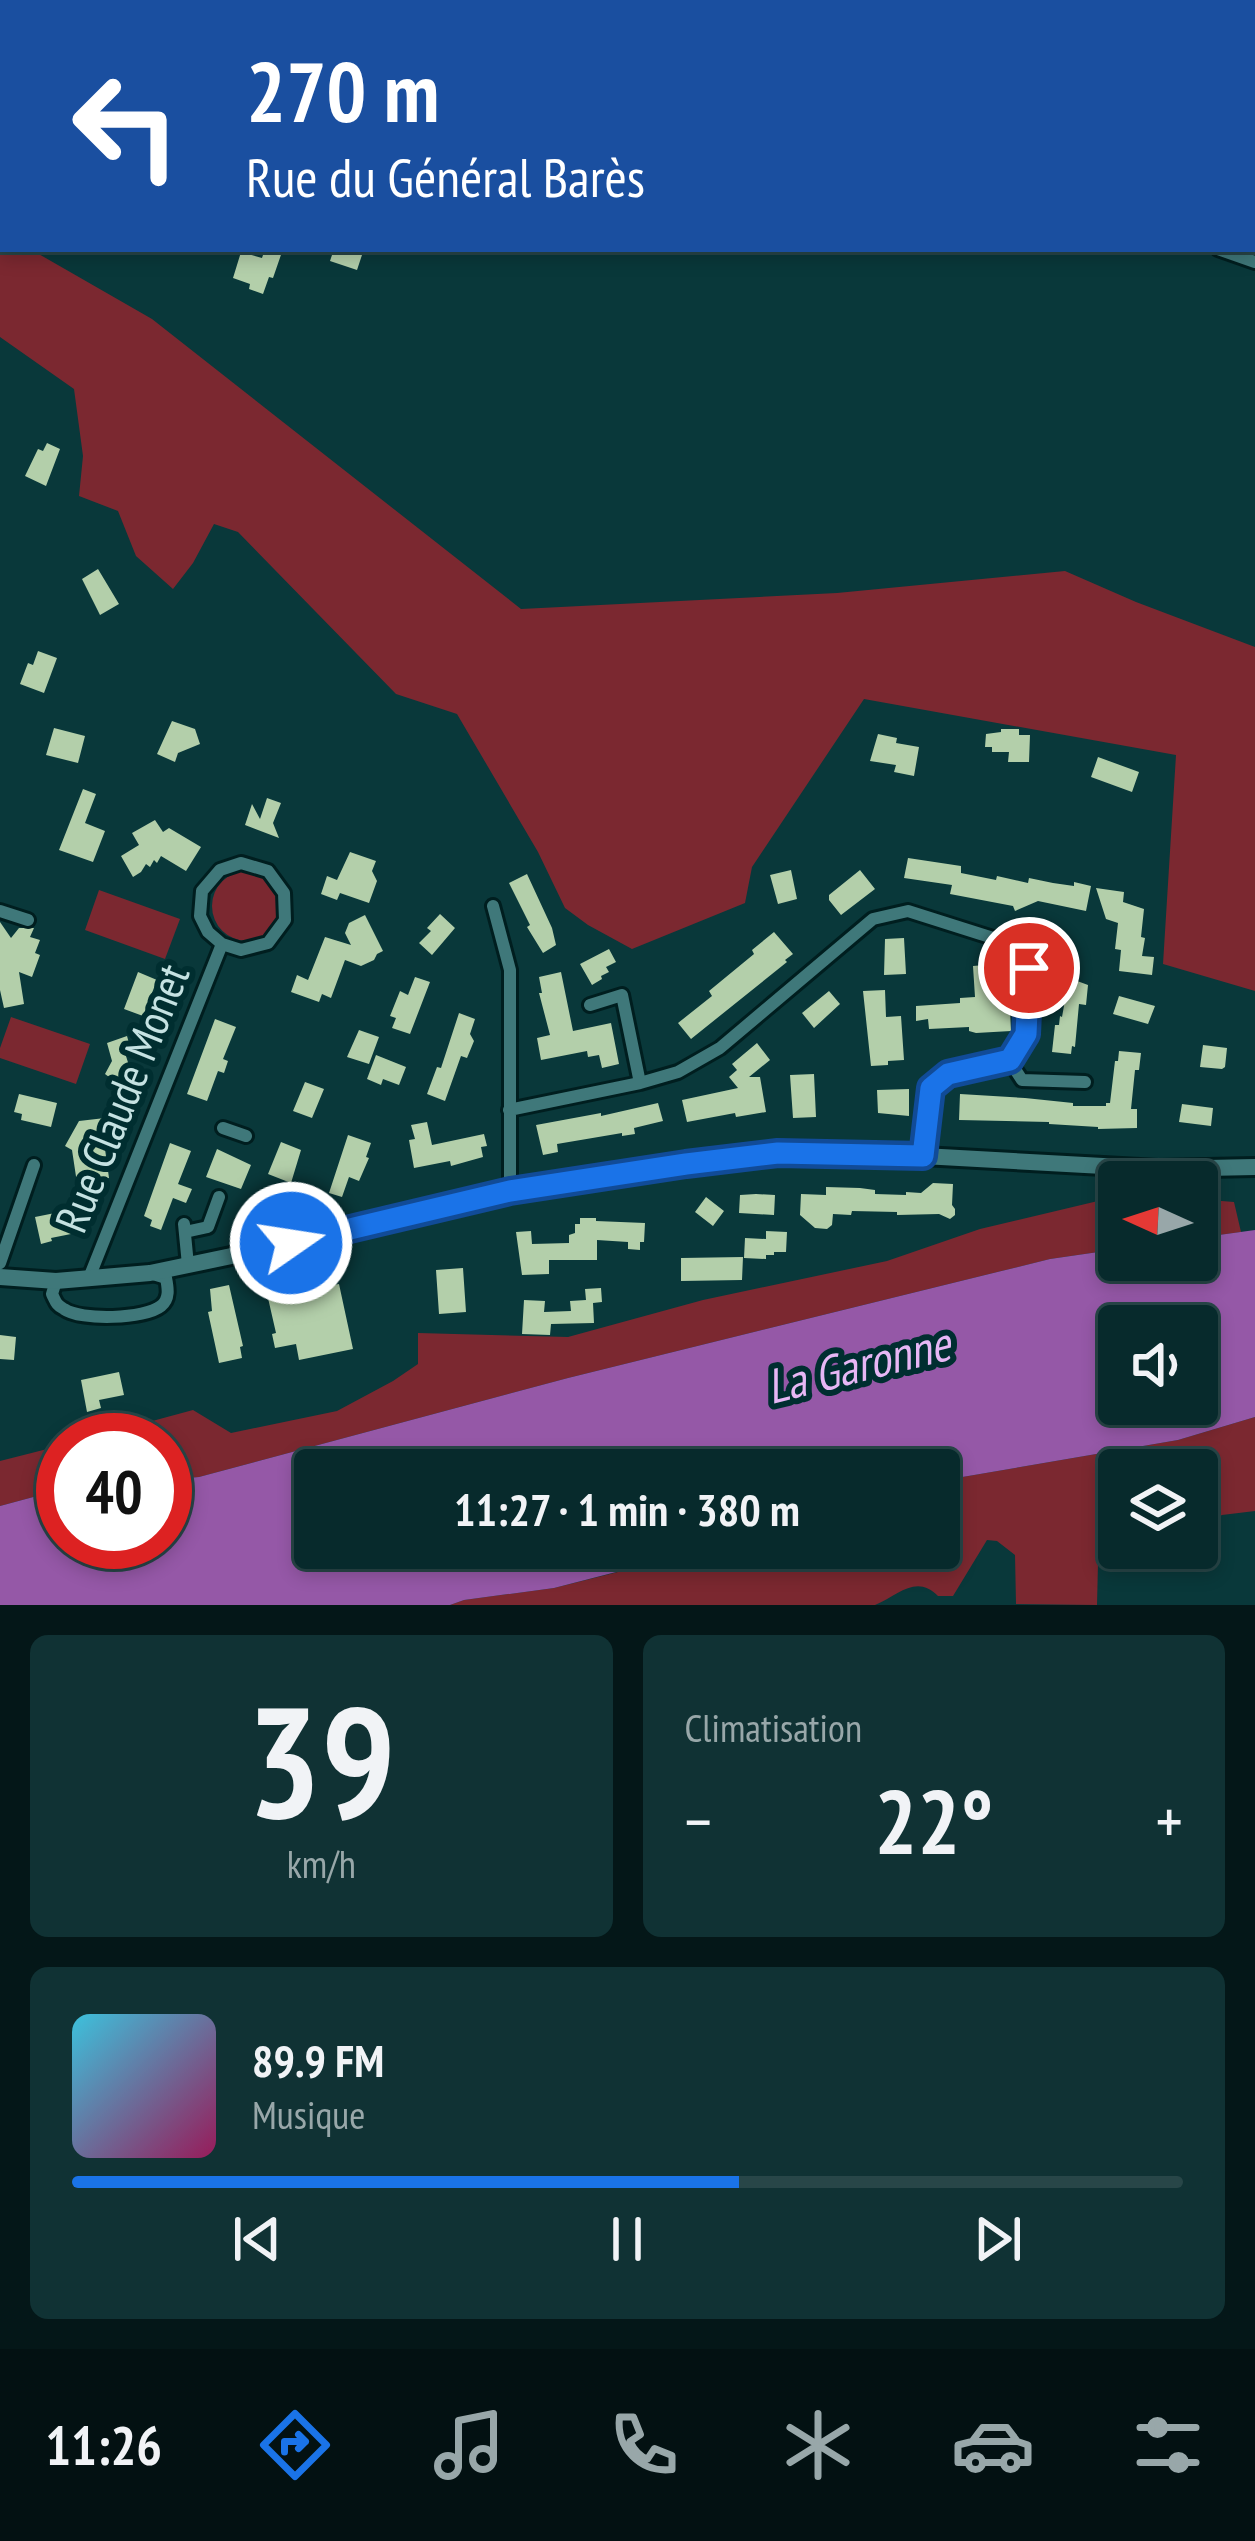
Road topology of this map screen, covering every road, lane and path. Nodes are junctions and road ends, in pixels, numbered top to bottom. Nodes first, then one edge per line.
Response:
1 (1227, 252) edge
2 (1255, 262) edge
3 (493, 906) dead end
4 (0, 910) edge
5 (28, 920) dead end
6 (222, 944) junction
7 (590, 1005) dead end
8 (1010, 1060) junction
9 (1084, 1082) dead end
10 (640, 1083) junction
11 (509, 1110) junction
12 (223, 1128) dead end
13 (246, 1136) dead end
14 (923, 1156) junction
15 (34, 1165) dead end
16 (1255, 1167) edge
17 (510, 1191) junction
18 (219, 1197) dead end
19 (0, 1263) edge
20 (188, 1265) junction
21 (150, 1273) junction
22 (0, 1277) edge
23 (89, 1278) junction
24 (56, 1281) junction

1 - 2 street
3 - 11 street
4 - 5 street
6 - 6 street, Rue Claude Monet
6 - 23 street, Rue Claude Monet
7 - 10 street
8 - 9 street
8 - 10 street
8 - 14 street
10 - 11 street
11 - 17 street
12 - 13 street
14 - 16 street
14 - 17 street
15 - 19 street
17 - 20 street
18 - 20 street
20 - 21 street
21 - 23 street
21 - 24 street
22 - 24 street
23 - 24 street

